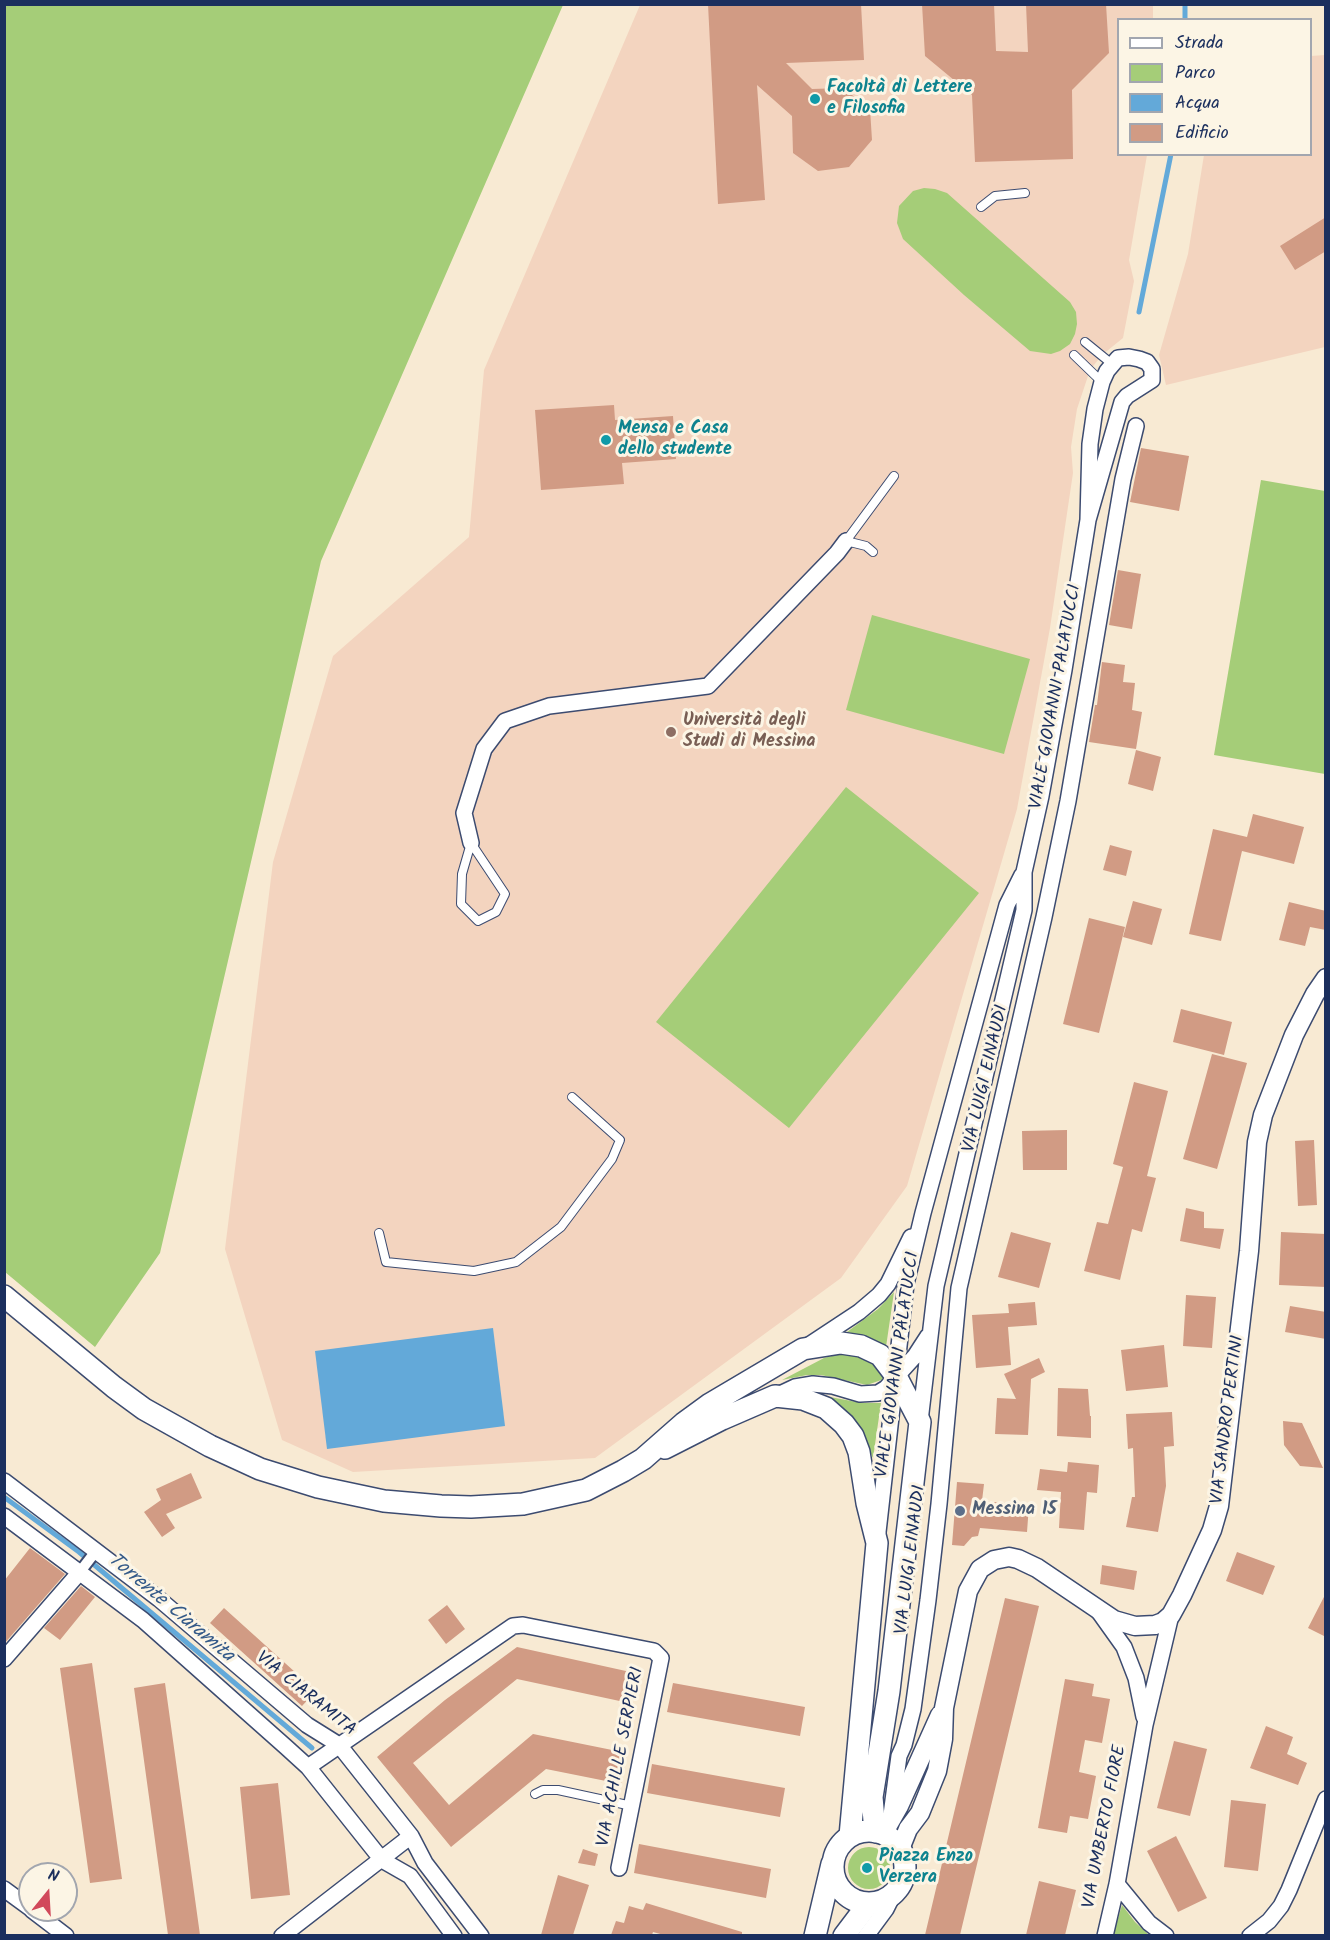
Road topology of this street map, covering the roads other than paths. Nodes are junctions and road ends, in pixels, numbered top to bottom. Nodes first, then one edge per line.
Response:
1 (1025, 193) dead end
2 (981, 207) dead end
3 (1085, 342) dead end
4 (1074, 355) dead end
5 (1112, 364) junction
6 (1102, 382) junction
7 (1136, 426) dead end
8 (894, 476) dead end
9 (1088, 520) junction
10 (846, 541) junction
11 (873, 552) dead end
12 (471, 843) junction
13 (1024, 872) junction
14 (1326, 978) edge
15 (572, 1097) dead end
16 (922, 1213) junction
17 (379, 1233) dead end
18 (4, 1296) edge
19 (930, 1332) junction
20 (803, 1350) junction
21 (896, 1376) junction
22 (775, 1396) junction
23 (920, 1422) junction
24 (643, 1459) junction
25 (4, 1481) edge
26 (44, 1512) junction
27 (4, 1516) edge
28 (29, 1535) junction
29 (877, 1543) junction
30 (96, 1551) junction
31 (79, 1572) junction
32 (1097, 1609) junction
33 (1171, 1615) junction
34 (4, 1659) edge
35 (944, 1708) junction
36 (1145, 1725) junction
37 (339, 1745) junction
38 (904, 1745) junction
39 (308, 1767) junction
40 (913, 1773) junction
41 (535, 1794) dead end
42 (1326, 1799) edge
43 (632, 1806) junction
44 (882, 1828) junction
45 (908, 1829) junction
46 (411, 1836) junction
47 (849, 1836) junction
48 (900, 1849) junction
49 (382, 1860) junction
50 (833, 1863) junction
51 (619, 1868) dead end
52 (1118, 1884) junction
53 (4, 1889) edge
54 (894, 1893) junction
55 (18, 1899) edge
56 (869, 1903) junction
57 (48, 1922) edge
58 (66, 1935) edge
59 (282, 1935) edge
60 (454, 1935) edge
61 (481, 1935) edge
62 (814, 1935) edge
63 (844, 1935) edge
64 (866, 1935) edge
65 (1105, 1935) edge
66 (1166, 1935) edge
67 (1250, 1935) edge

1 - 2 lane
3 - 5 lane
4 - 6 lane
5 - 6 street
5 - 9 street
6 - 9 street
7 - 38 street, VIA LUIGI EINAUDI
8 - 10 lane
9 - 13 street, VIALE GIOVANNI PALATUCCI
10 - 11 lane
10 - 12 street
12 - 12 lane
13 - 16 street, VIALE GIOVANNI PALATUCCI
13 - 19 street, VIALE GIOVANNI PALATUCCI
14 - 33 street, VIA SANDRO PERTINI
15 - 17 lane
16 - 20 street
16 - 21 street, VIALE GIOVANNI PALATUCCI
18 - 24 main road
19 - 21 street
19 - 23 street, VIALE GIOVANNI PALATUCCI
20 - 21 main road
20 - 24 main road
21 - 22 street
21 - 23 main road
21 - 29 street, VIALE GIOVANNI PALATUCCI
22 - 24 main road
22 - 29 main road
23 - 44 main road, VIALE GIOVANNI PALATUCCI
25 - 26 street, VIA CIARAMITA
26 - 28 street
26 - 30 street, VIA CIARAMITA
27 - 28 street
28 - 31 street
29 - 47 main road, VIALE GIOVANNI PALATUCCI
30 - 31 street
30 - 37 street, VIA CIARAMITA
31 - 34 street
31 - 39 street
32 - 33 street
32 - 35 street
32 - 36 street, VIA UMBERTO FIORE
33 - 36 street, VIA UMBERTO FIORE
35 - 40 street
35 - 45 street
36 - 52 street, VIA UMBERTO FIORE
37 - 39 street
37 - 43 street, VIA ACHILLE SERPIERI
37 - 46 street, VIA CIARAMITA
38 - 40 street
38 - 44 street, VIA LUIGI EINAUDI
39 - 49 street
40 - 44 street
40 - 45 street
41 - 43 lane
42 - 67 street
43 - 51 street, VIA ACHILLE SERPIERI
44 - 47 main road
44 - 48 main road
45 - 48 street
46 - 49 street
46 - 61 street, VIA CIARAMITA
47 - 50 main road
48 - 54 main road
49 - 59 street
49 - 60 street
50 - 56 main road
50 - 62 main road
52 - 65 street, VIA UMBERTO FIORE
52 - 66 street
53 - 55 street
54 - 56 main road
54 - 64 street
56 - 63 main road
57 - 58 street

